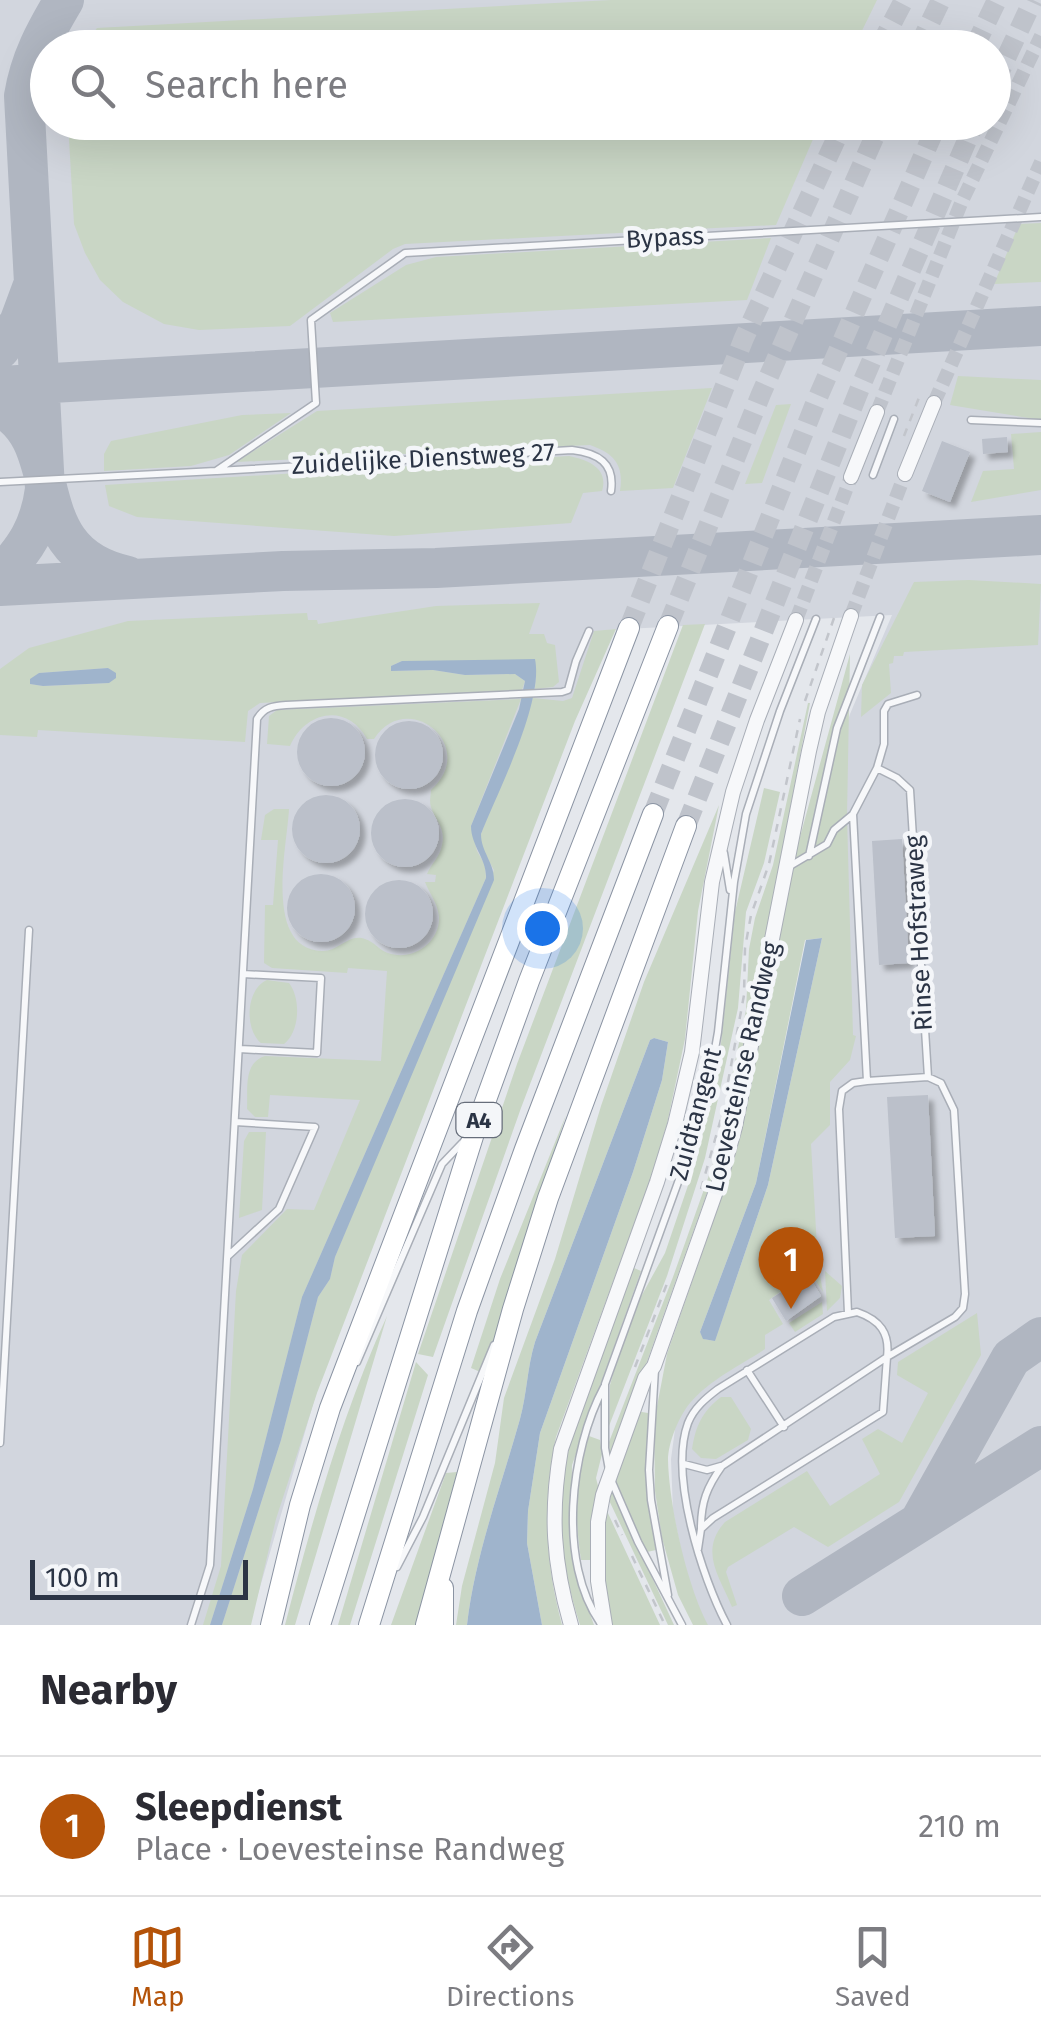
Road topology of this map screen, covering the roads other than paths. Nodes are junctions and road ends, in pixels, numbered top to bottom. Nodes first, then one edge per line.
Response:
1 (1041, 217) edge
2 (311, 320) joint
3 (927, 399) tunnel mouth
4 (877, 412) tunnel mouth
5 (894, 419) dead end
6 (972, 420) dead end
7 (1041, 423) edge
8 (216, 471) junction
9 (906, 474) tunnel mouth
10 (873, 476) dead end
11 (851, 477) tunnel mouth
12 (0, 482) edge
13 (612, 487) dead end
14 (851, 616) tunnel mouth
15 (880, 617) dead end
16 (816, 619) dead end
17 (796, 620) tunnel mouth
18 (668, 626) tunnel mouth
19 (629, 628) tunnel mouth
20 (589, 631) dead end
21 (918, 695) dead end
22 (877, 768) junction
23 (653, 814) tunnel mouth
24 (853, 814) junction
25 (686, 826) tunnel mouth
26 (722, 842) junction
27 (809, 856) junction
28 (786, 869) junction
29 (732, 900) junction
30 (29, 930) dead end
31 (243, 974) junction
32 (239, 1049) junction
33 (928, 1077) junction
34 (867, 1081) junction
35 (234, 1122) junction
36 (475, 1130) junction
37 (227, 1256) junction
38 (513, 1309) junction
39 (848, 1313) junction
40 (887, 1357) junction
41 (654, 1366) junction
42 (747, 1370) junction
43 (605, 1384) junction
44 (330, 1408) junction
45 (784, 1426) junction
46 (0, 1443) edge
47 (684, 1464) junction
48 (722, 1466) junction
49 (610, 1475) junction
50 (701, 1529) junction
51 (698, 1549) junction
52 (442, 1561) junction
53 (668, 1596) junction
54 (371, 1618) edge
55 (192, 1625) edge
56 (271, 1625) edge
57 (320, 1625) edge
58 (426, 1625) edge
59 (443, 1625) edge
60 (571, 1625) edge
61 (603, 1625) edge
62 (682, 1625) edge
63 (727, 1625) edge

1 - 2 lane, Bypass
2 - 8 lane, Zuidelijke Dienstweg 27
3 - 9 street
4 - 11 street
5 - 10 lane
6 - 7 lane
8 - 12 lane, Zuidelijke Dienstweg 27
8 - 13 lane, Zuidelijke Dienstweg 27
14 - 28 street, Loevesteinse Randweg
15 - 27 lane
16 - 29 lane, Zuidtangent
17 - 26 street
18 - 36 highway, A4
19 - 44 highway, A4
20 - 31 lane
21 - 22 lane
22 - 24 lane
22 - 33 lane, Rinse Hofstraweg
23 - 54 highway, A4
24 - 27 lane
24 - 34 lane
25 - 38 highway
26 - 29 lane
26 - 60 street
27 - 28 lane
28 - 41 street, Loevesteinse Randweg
29 - 43 lane, Zuidtangent
30 - 46 lane
31 - 32 lane
31 - 32 lane
32 - 35 lane
33 - 34 lane
33 - 40 lane
34 - 39 lane
35 - 37 lane
35 - 37 lane
36 - 44 lane
36 - 57 highway, A4
37 - 55 lane
38 - 52 highway
38 - 54 lane
39 - 40 lane
39 - 42 lane
40 - 45 lane
40 - 50 lane
41 - 49 street, Loevesteinse Randweg
41 - 53 lane, Zuidtangent
42 - 45 lane
42 - 47 lane
43 - 49 lane, Zuidtangent
43 - 61 lane
44 - 56 highway, A4
45 - 48 lane
47 - 48 lane
47 - 51 lane
48 - 50 lane
49 - 53 lane, Zuidtangent
49 - 61 street, Loevesteinse Randweg
50 - 51 lane
51 - 63 lane
52 - 58 highway
52 - 59 highway
53 - 62 lane, Zuidtangent

